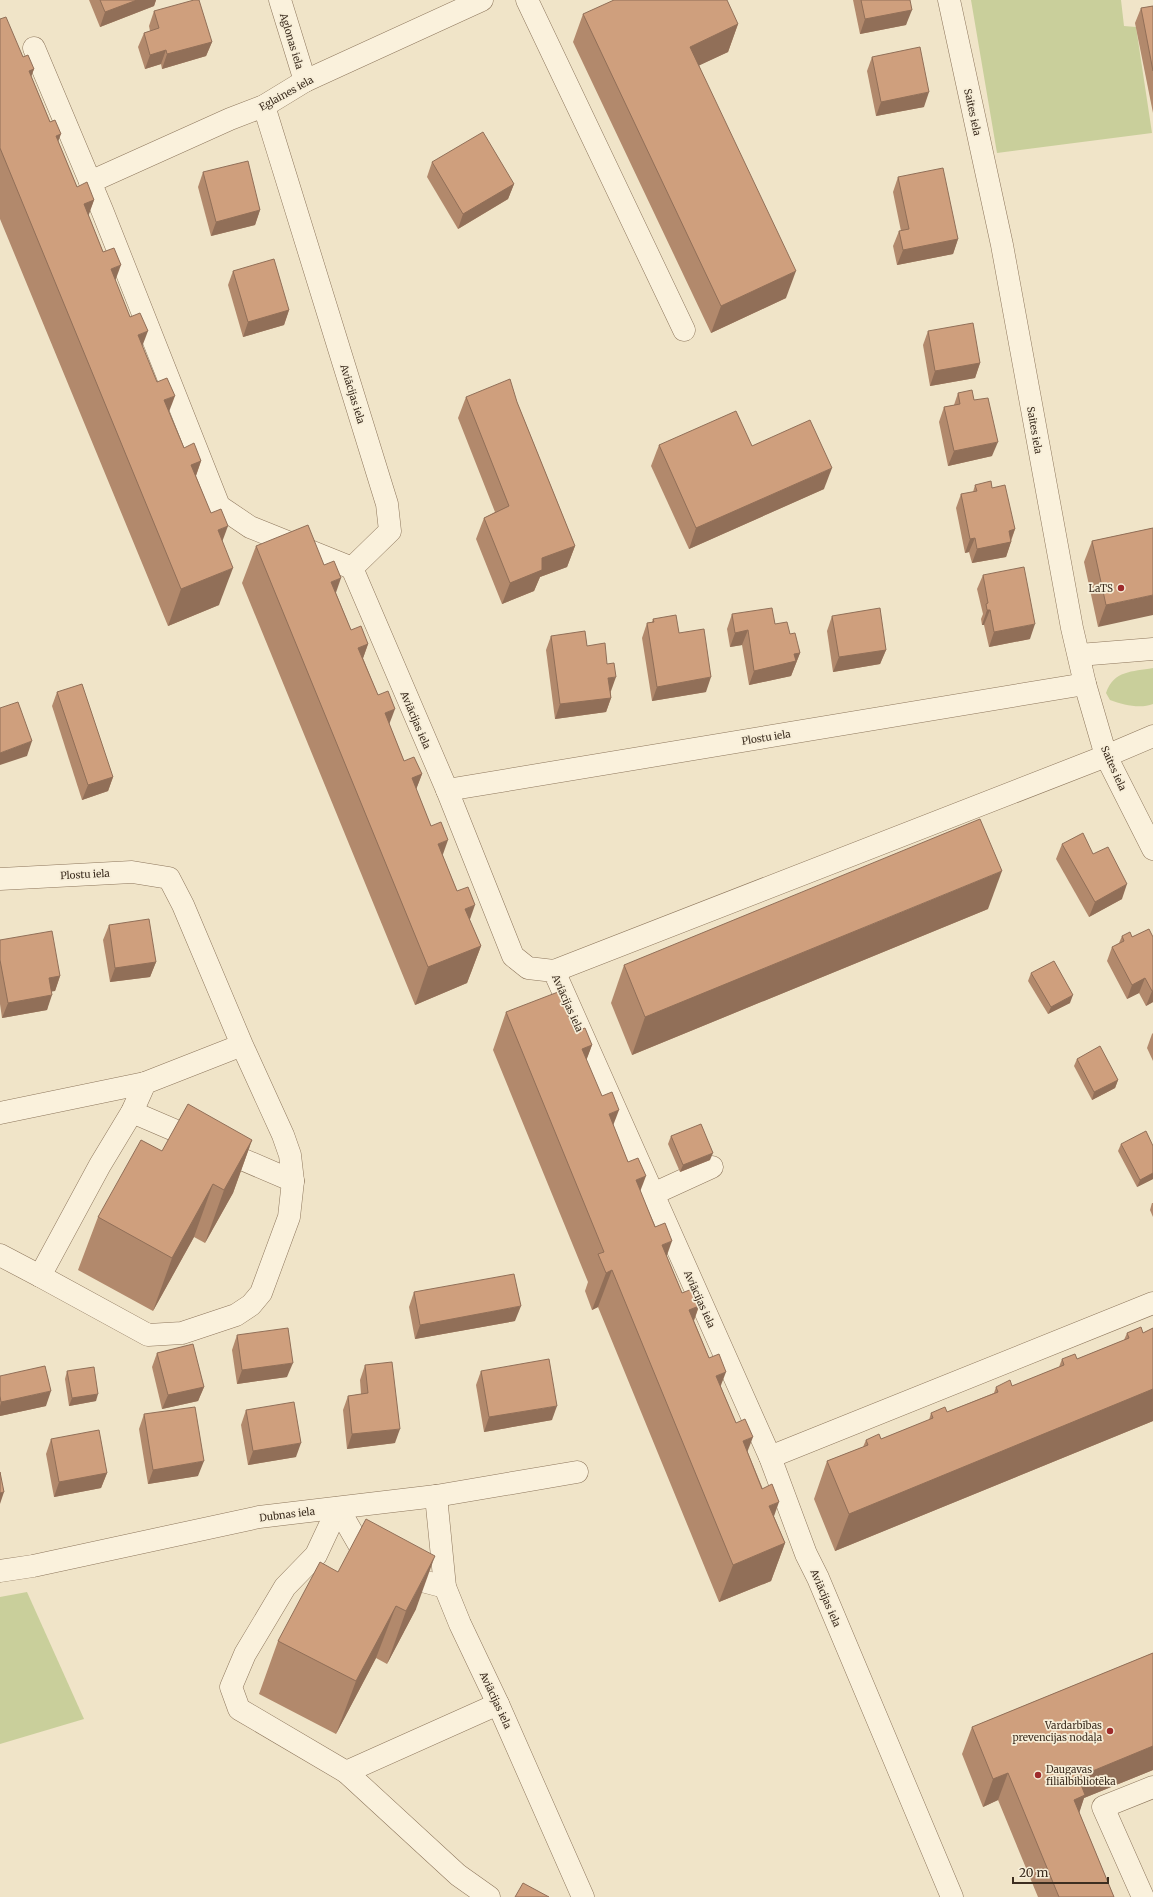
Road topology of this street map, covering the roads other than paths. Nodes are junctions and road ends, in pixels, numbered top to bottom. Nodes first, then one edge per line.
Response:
1 (280, 0) edge
2 (482, 0) edge
3 (527, 0) edge
4 (949, 0) edge
5 (34, 48) dead end
6 (305, 81) junction
7 (264, 106) junction
8 (90, 182) junction
9 (684, 330) dead end
10 (352, 568) junction
11 (1153, 649) edge
12 (1079, 655) junction
13 (1085, 684) junction
14 (1153, 736) edge
15 (1106, 756) junction
16 (447, 790) junction
17 (1153, 849) edge
18 (0, 879) edge
19 (554, 971) junction
20 (242, 1045) junction
21 (145, 1083) junction
22 (132, 1112) junction
23 (0, 1113) edge
24 (712, 1167) dead end
25 (293, 1181) junction
26 (653, 1194) junction
27 (0, 1255) edge
28 (40, 1276) junction
29 (1153, 1303) edge
30 (770, 1457) junction
31 (577, 1472) dead end
32 (436, 1496) junction
33 (338, 1508) junction
34 (0, 1571) edge
35 (445, 1587) junction
36 (498, 1704) junction
37 (346, 1772) junction
38 (1153, 1788) edge
39 (483, 1895) edge
40 (583, 1897) edge
41 (952, 1897) edge
42 (1143, 1897) edge

1 - 6 street, Aglonas iela
2 - 6 street, Eglaines iela
3 - 9 street
4 - 12 street, Saites iela
5 - 8 street
6 - 7 street, Eglaines iela
7 - 8 street, Eglaines iela
7 - 10 street, Aviācijas iela
8 - 10 street
10 - 16 street, Aviācijas iela
11 - 12 street
12 - 13 street, Saites iela
13 - 15 street, Saites iela
13 - 16 street, Plostu iela
14 - 15 street
15 - 17 street, Saites iela
15 - 19 street
16 - 19 street, Aviācijas iela
18 - 20 street, Plostu iela
19 - 26 street, Aviācijas iela
20 - 21 street
20 - 25 street
21 - 22 street
21 - 23 street
22 - 25 street
22 - 28 street
24 - 26 street
25 - 28 street
26 - 30 street, Aviācijas iela
27 - 28 street
29 - 30 street
30 - 41 street, Aviācijas iela
31 - 32 street, Dubnas iela
32 - 33 street, Dubnas iela
32 - 35 street, Aviācijas iela
33 - 34 street, Dubnas iela
33 - 35 street
33 - 37 street
35 - 36 street, Aviācijas iela
36 - 37 street
36 - 40 street, Aviācijas iela
37 - 39 street
38 - 42 street

